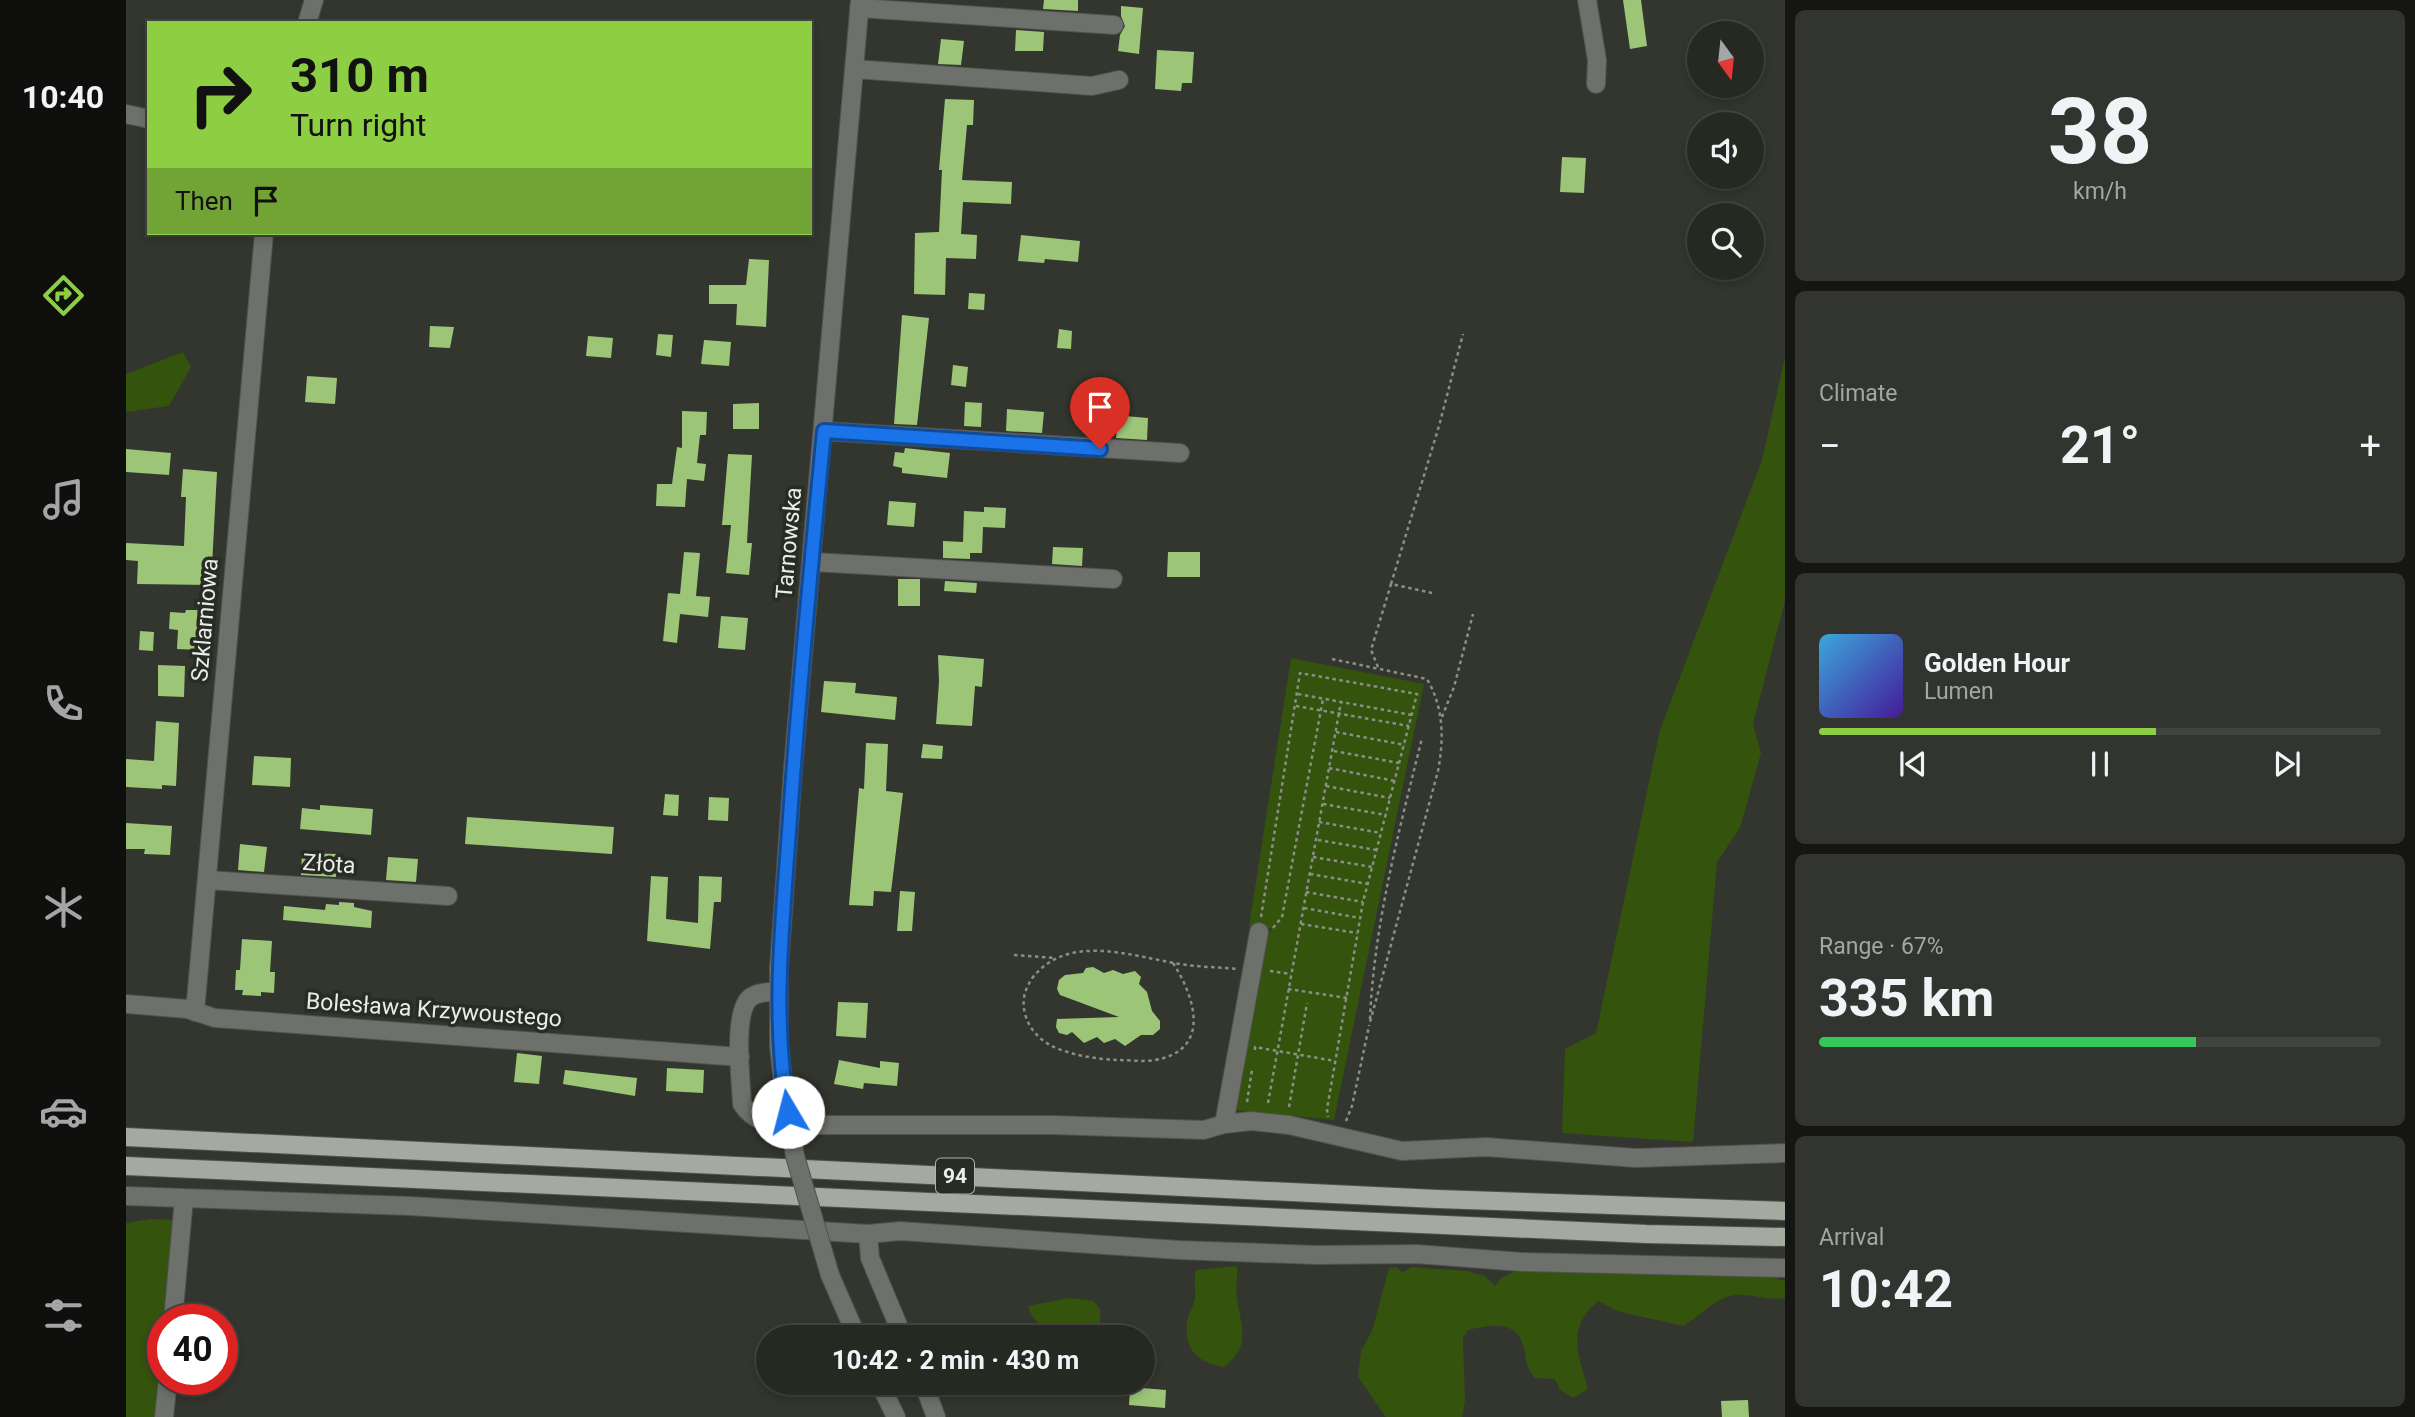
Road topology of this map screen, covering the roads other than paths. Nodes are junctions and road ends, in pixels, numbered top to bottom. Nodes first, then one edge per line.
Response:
1 (314, 0) edge
2 (1587, 0) edge
3 (859, 4) edge
4 (308, 21) edge
5 (1114, 25) dead end
6 (854, 69) junction
7 (1119, 80) dead end
8 (1596, 84) dead end
9 (126, 114) edge
10 (147, 119) edge
11 (264, 235) edge
12 (824, 431) junction
13 (1180, 453) dead end
14 (813, 562) junction
15 (1113, 579) dead end
16 (207, 880) junction
17 (449, 896) dead end
18 (1264, 929) road end
19 (778, 991) junction
20 (126, 1004) edge
21 (195, 1012) junction
22 (740, 1057) junction
23 (1224, 1124) junction
24 (126, 1137) edge
25 (1785, 1153) edge
26 (126, 1166) edge
27 (126, 1196) edge
28 (184, 1198) junction
29 (1785, 1211) edge
30 (868, 1234) junction
31 (1785, 1237) edge
32 (1785, 1268) edge
33 (174, 1304) edge
34 (852, 1325) edge
35 (899, 1325) edge
36 (166, 1395) edge
37 (885, 1395) edge
38 (928, 1395) edge
39 (164, 1417) edge
40 (896, 1417) edge
41 (936, 1417) edge

1 - 4 street
2 - 8 street
3 - 5 street
3 - 6 street, Tarnowska
6 - 7 street
6 - 12 street, Tarnowska
9 - 10 street
11 - 16 street, Szklarniowa
12 - 13 street
12 - 14 street, Tarnowska
14 - 15 street
14 - 19 street, Tarnowska
16 - 17 street, Złota
16 - 21 street, Szklarniowa
18 - 23 street
19 - 22 street
19 - 34 street, Tarnowska, bridge
20 - 21 street, Bolesława Krzywoustego
21 - 22 street, Bolesława Krzywoustego
22 - 23 street
23 - 25 street
24 - 29 main road, 94
26 - 31 main road, 94
27 - 28 street
28 - 30 street
28 - 33 street
30 - 32 street
30 - 35 street
36 - 39 street
37 - 40 street
38 - 41 street

